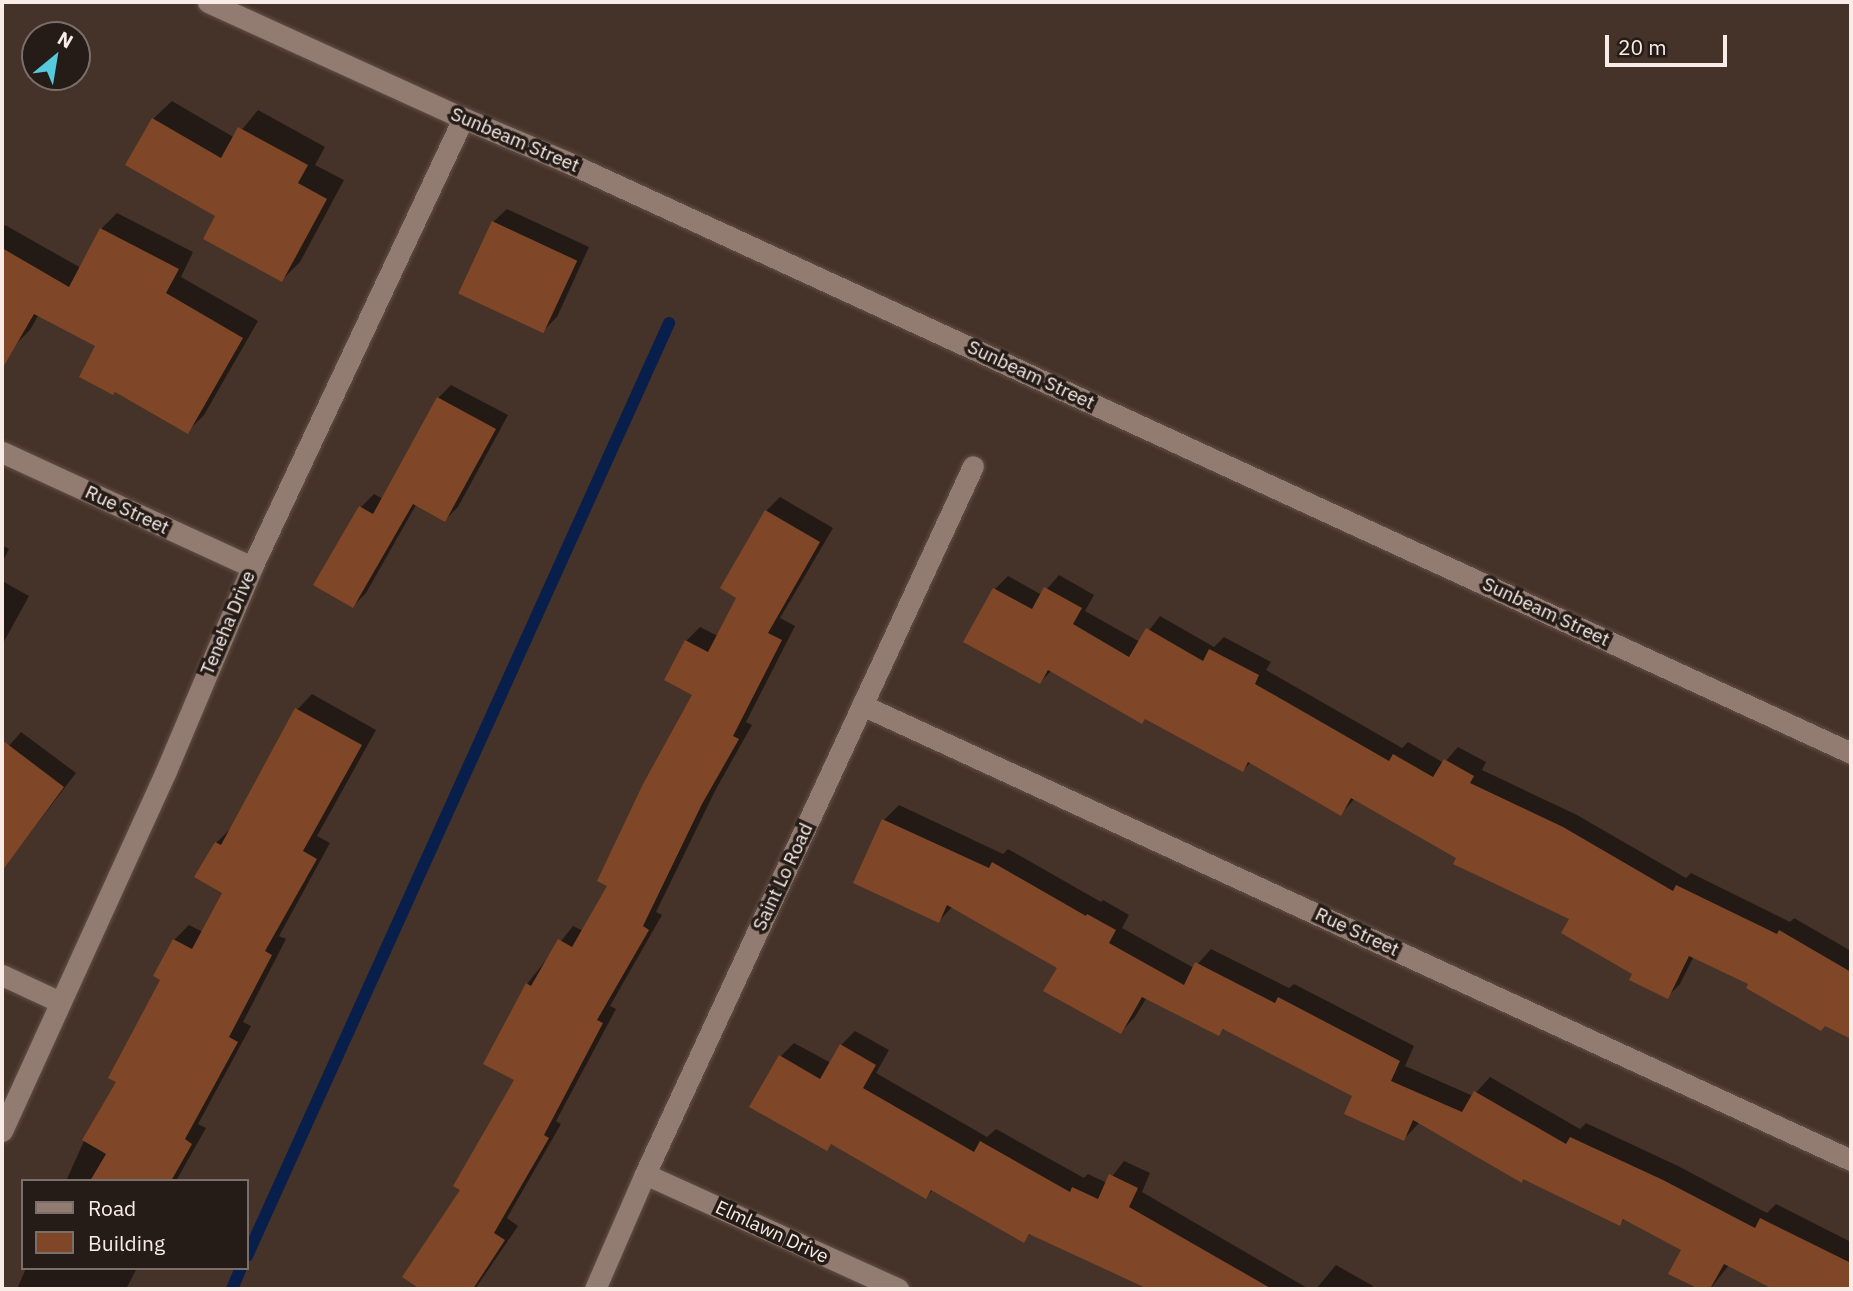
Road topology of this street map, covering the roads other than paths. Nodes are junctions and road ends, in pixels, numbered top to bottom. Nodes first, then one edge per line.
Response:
1 (208, 2) edge
2 (463, 118) junction
3 (2, 452) edge
4 (973, 466) dead end
5 (252, 567) junction
6 (862, 705) junction
7 (1851, 753) edge
8 (2, 975) edge
9 (60, 1002) junction
10 (2, 1131) edge
11 (1851, 1160) edge
12 (645, 1174) junction
13 (596, 1289) edge
14 (898, 1289) edge

1 - 2 street, Sunbeam Street
2 - 5 street, Teneha Drive
2 - 7 street, Sunbeam Street
3 - 5 street, Rue Street
4 - 6 street, Saint Lo Road
5 - 9 street, Teneha Drive
6 - 11 street, Rue Street
6 - 12 street, Saint Lo Road
8 - 9 street
9 - 10 street, Teneha Drive
12 - 13 street, Saint Lo Road
12 - 14 street, Elmlawn Drive

